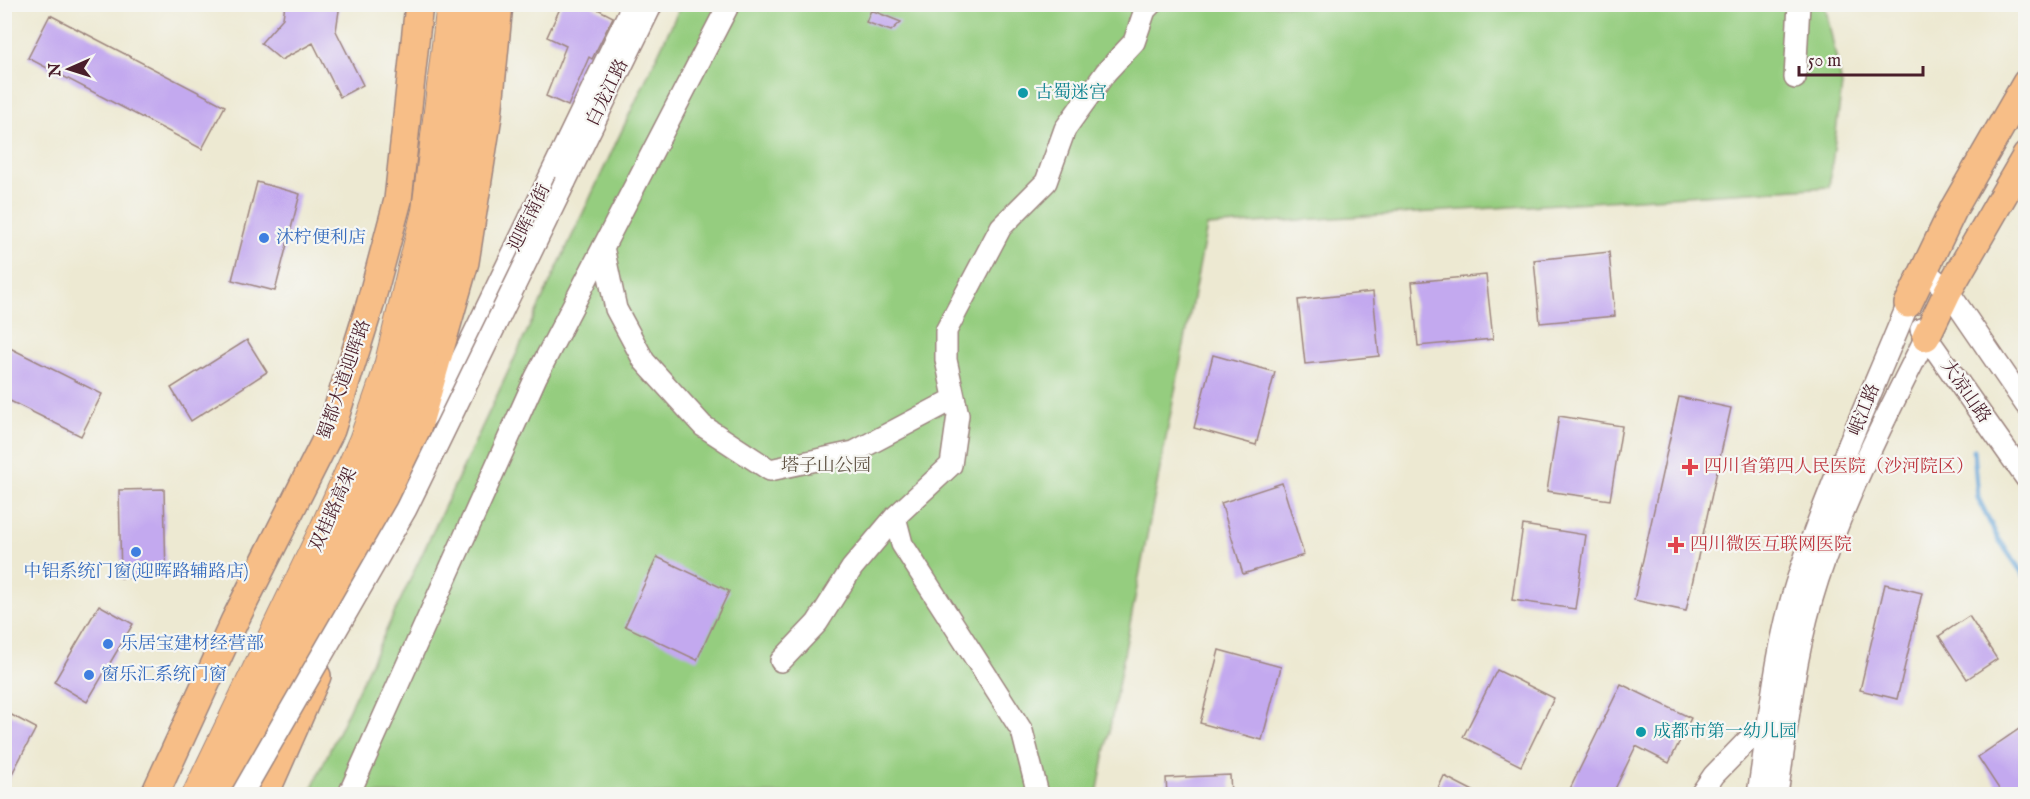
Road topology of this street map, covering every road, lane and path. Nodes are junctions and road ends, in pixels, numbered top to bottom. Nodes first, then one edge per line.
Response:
1 (419, 4) edge
2 (453, 4) edge
3 (633, 4) edge
4 (652, 4) edge
5 (729, 4) edge
6 (1151, 4) edge
7 (1799, 4) edge
8 (486, 9) edge
9 (1795, 78) dead end
10 (2025, 83) edge
11 (2025, 156) edge
12 (440, 214) junction
13 (603, 247) junction
14 (1924, 270) junction
15 (1948, 291) junction
16 (1908, 304) junction
17 (1926, 338) junction
18 (954, 399) junction
19 (2025, 405) edge
20 (418, 426) junction
21 (2025, 478) edge
22 (895, 517) junction
23 (781, 661) dead end
24 (1777, 731) junction
25 (155, 795) edge
26 (199, 795) edge
27 (227, 795) edge
28 (242, 795) edge
29 (265, 795) edge
30 (349, 795) edge
31 (1038, 795) edge
32 (1701, 795) edge
33 (1758, 795) edge
34 (1777, 795) edge

1 - 25 main road, 蜀都大道迎晖路
2 - 12 highway
3 - 20 street, 迎晖南街
4 - 28 street, 白龙江路, bridge
5 - 13 street
6 - 18 street
7 - 9 street
8 - 12 highway
8 - 20 main road
10 - 14 main road, 岷江路
11 - 15 main road, 岷江路
12 - 26 highway, 双桂路高架
12 - 27 highway, 双桂路高架
13 - 18 street
13 - 30 street
14 - 15 street
14 - 16 main road, 岷江路
15 - 17 main road, 岷江路
15 - 19 street
16 - 17 street, 大凉山路
16 - 24 street, 岷江路
17 - 21 street, 大凉山路
17 - 24 street, 岷江路
18 - 22 street
20 - 29 main road
22 - 23 street
22 - 31 street
24 - 32 street
24 - 33 street, 岷江路
24 - 34 street, 岷江路

